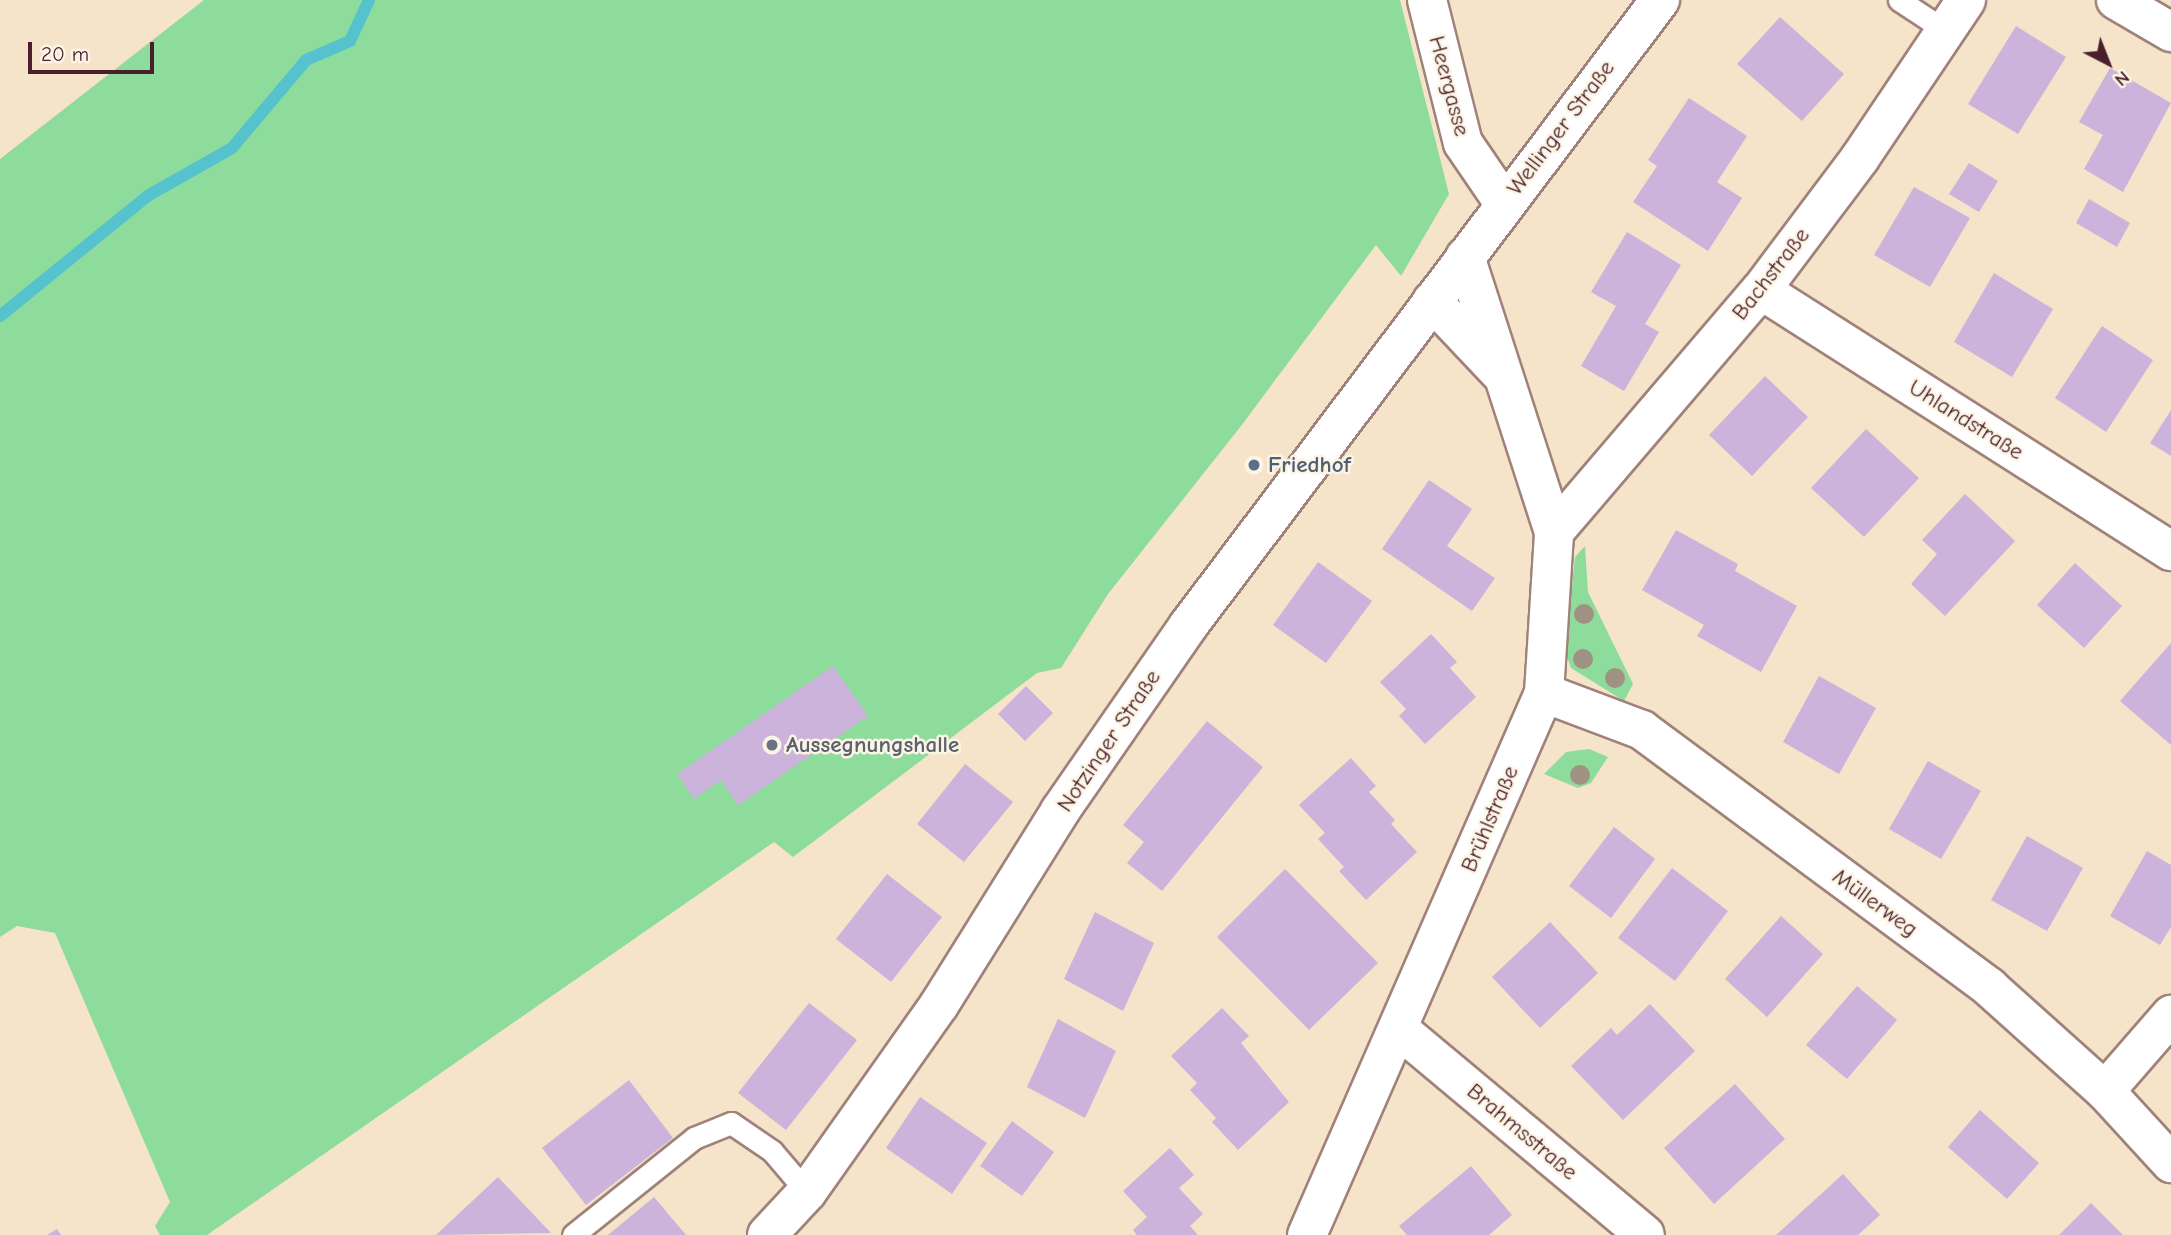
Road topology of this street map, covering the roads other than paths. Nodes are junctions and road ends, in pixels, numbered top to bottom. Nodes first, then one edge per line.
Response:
1 (1427, 0) edge
2 (1660, 0) edge
3 (1899, 0) edge
4 (1966, 0) edge
5 (2116, 0) edge
6 (1945, 31) junction
7 (2171, 32) edge
8 (1504, 203) junction
9 (1465, 257) junction
10 (1760, 290) junction
11 (1432, 300) junction
12 (1509, 382) junction
13 (1554, 532) junction
14 (2171, 551) edge
15 (1544, 693) junction
16 (2171, 1015) edge
17 (1400, 1030) junction
18 (2105, 1091) junction
19 (2171, 1163) edge
20 (807, 1192) junction
21 (573, 1235) edge
22 (767, 1235) edge
23 (1307, 1235) edge
24 (1645, 1235) edge

1 - 8 street, Heergasse
2 - 8 street, Wellinger Straße
3 - 6 lane
4 - 6 street, Bachstraße
5 - 7 street
6 - 10 street, Bachstraße
8 - 9 street, Wellinger Straße
9 - 11 street, Notzinger Straße
9 - 12 street, Brühlstraße
10 - 13 street, Bachstraße
10 - 14 street, Uhlandstraße
11 - 12 street, Brühlstraße
11 - 20 street, Notzinger Straße
12 - 13 street, Brühlstraße
13 - 15 street, Brühlstraße
15 - 17 street, Brühlstraße
15 - 18 street, Müllerweg
16 - 18 street
17 - 23 street, Brühlstraße
17 - 24 street, Brahmsstraße
18 - 19 street, Müllerweg
20 - 21 lane
20 - 22 street, Notzinger Straße

